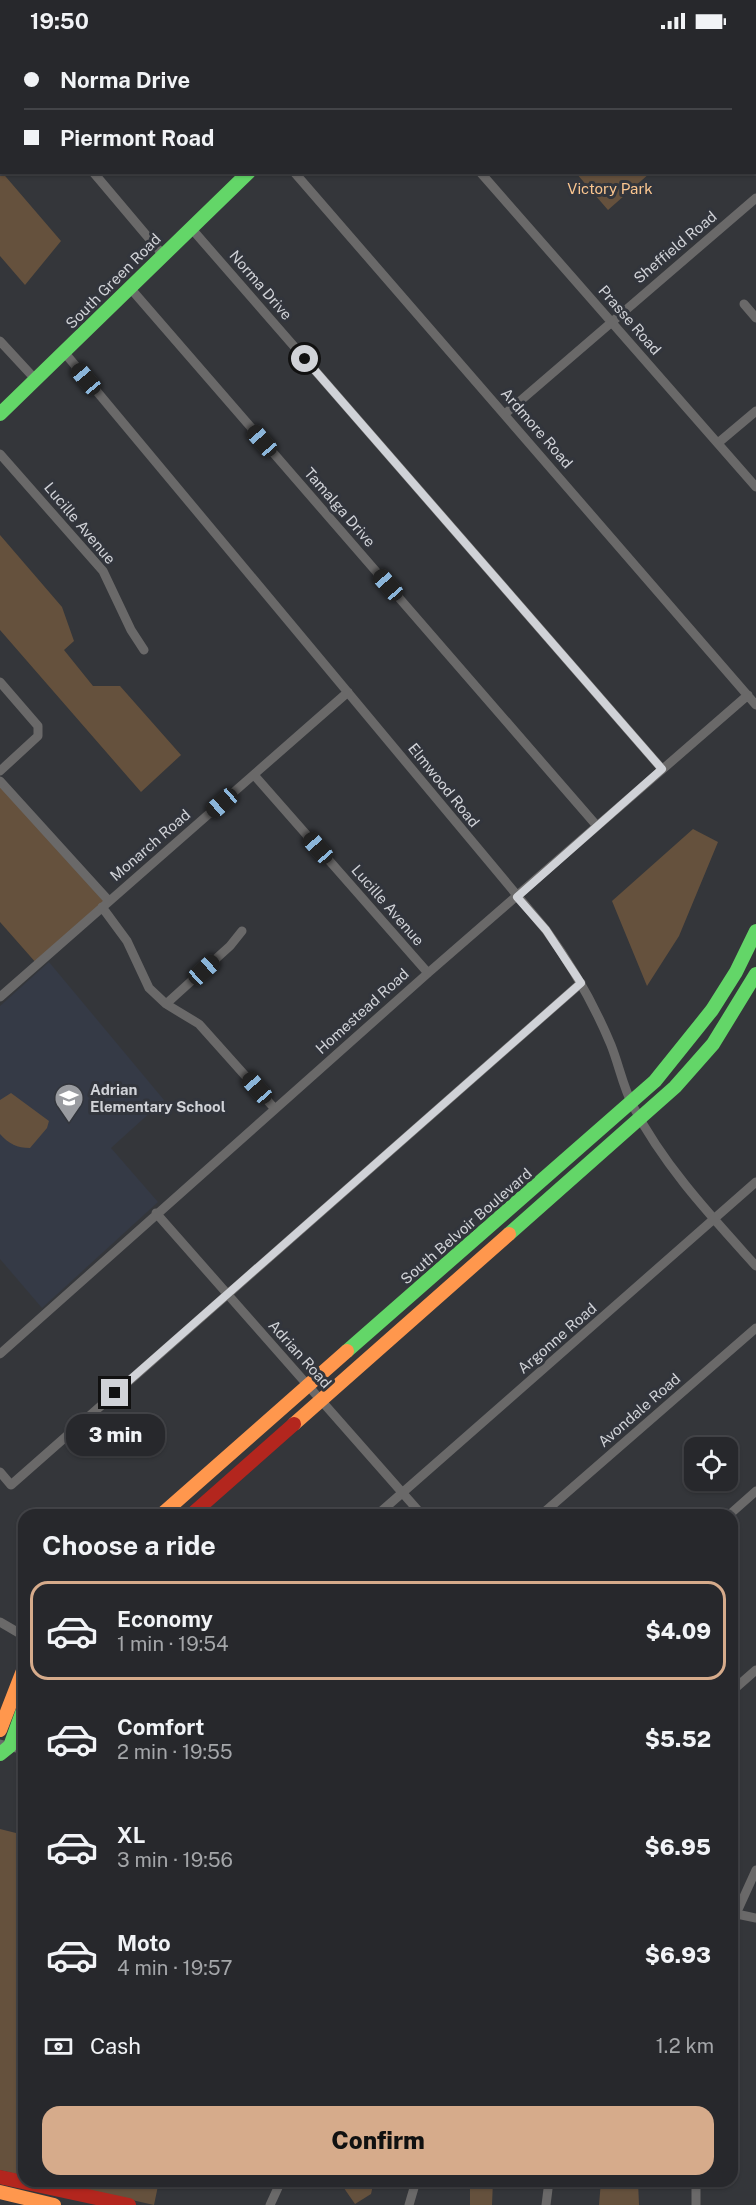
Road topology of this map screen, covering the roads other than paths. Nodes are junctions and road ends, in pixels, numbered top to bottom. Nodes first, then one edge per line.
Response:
1 (95, 174) edge
2 (247, 174) edge
3 (296, 174) edge
4 (482, 174) edge
5 (756, 198) edge
6 (191, 228) junction
7 (163, 255) junction
8 (131, 289) junction
9 (744, 304) dead end
10 (756, 318) edge
11 (611, 321) junction
12 (0, 341) edge
13 (64, 352) junction
14 (36, 380) junction
15 (756, 411) edge
16 (0, 414) edge
17 (506, 414) junction
18 (718, 443) junction
19 (0, 454) edge
20 (756, 487) edge
21 (144, 650) dead end
22 (0, 682) edge
23 (348, 692) junction
24 (748, 695) junction
25 (756, 705) edge
26 (662, 769) junction
27 (0, 771) edge
28 (254, 775) junction
29 (0, 781) edge
30 (597, 826) junction
31 (517, 897) junction
32 (105, 904) junction
33 (242, 931) dead end
34 (756, 931) edge
35 (428, 973) junction
36 (756, 974) edge
37 (581, 983) junction
38 (0, 997) edge
39 (166, 1004) junction
40 (631, 1103) junction
41 (275, 1109) junction
42 (640, 1119) junction
43 (756, 1182) edge
44 (156, 1213) junction
45 (715, 1220) junction
46 (756, 1266) edge
47 (227, 1296) junction
48 (756, 1328) edge
49 (0, 1354) edge
50 (309, 1386) junction
51 (322, 1400) junction
52 (0, 1472) edge
53 (756, 1491) edge
54 (402, 1493) junction
55 (168, 1509) edge
56 (197, 1509) edge
57 (383, 1509) edge
58 (417, 1509) edge
59 (548, 1509) edge
60 (736, 1509) edge
61 (0, 1622) edge
62 (18, 1632) edge
63 (756, 1670) edge
64 (18, 1684) edge
65 (738, 1686) edge
66 (18, 1722) edge
67 (0, 1730) edge
68 (6, 1751) edge
69 (756, 1870) edge
70 (738, 1905) edge
71 (738, 1914) edge
72 (756, 1918) edge
73 (0, 2176) edge
74 (18, 2180) edge
75 (49, 2187) edge
76 (278, 2187) edge
77 (414, 2187) edge
78 (548, 2187) edge
79 (696, 2187) edge
80 (0, 2192) edge
81 (54, 2205) edge
82 (129, 2205) edge
83 (270, 2205) edge
84 (409, 2205) edge
85 (546, 2205) edge
86 (696, 2205) edge

1 - 7 street
2 - 6 street, South Green Road
3 - 17 street, Ardmore Road
4 - 11 street, Prasse Road
5 - 11 street, Sheffield Road
6 - 7 street, South Green Road
6 - 26 street, Norma Drive
7 - 8 street, South Green Road
8 - 13 street, South Green Road
8 - 30 street, Tamalga Drive
9 - 10 street
11 - 17 street, Sheffield Road
11 - 18 street, Prasse Road
12 - 14 street
13 - 14 street, South Green Road
13 - 23 street, Elmwood Road
14 - 16 street, South Green Road
15 - 18 street
17 - 24 street, Ardmore Road
18 - 20 street, Prasse Road
19 - 21 street, Lucille Avenue
22 - 27 street
23 - 28 street, Monarch Road
23 - 31 street, Elmwood Road
24 - 25 street, Ardmore Road
24 - 26 street, Homestead Road
26 - 30 street, Homestead Road
28 - 32 street, Monarch Road
28 - 35 street, Lucille Avenue
29 - 32 street
30 - 31 street, Homestead Road
31 - 35 street, Homestead Road
31 - 37 street, Elmwood Road
32 - 38 street, Monarch Road
32 - 39 street
33 - 39 street
34 - 40 street, South Belvoir Boulevard
35 - 41 street, Homestead Road
36 - 42 street
37 - 40 street, Elmwood Road
37 - 47 street
39 - 41 street
40 - 42 street, Elmwood Road
40 - 50 street, South Belvoir Boulevard
41 - 44 street, Homestead Road
42 - 45 street, Elmwood Road
42 - 51 street
43 - 45 street, Argonne Road
44 - 47 street, Adrian Road
44 - 49 street, Homestead Road
45 - 46 street, Elmwood Road
45 - 54 street, Argonne Road
47 - 50 street, Adrian Road
47 - 52 street
48 - 59 street, Avondale Road
50 - 51 street, Adrian Road
50 - 55 street, South Belvoir Boulevard
51 - 54 street, Adrian Road
51 - 56 street
53 - 60 street
54 - 57 street, Argonne Road
54 - 58 street, Adrian Road
61 - 62 street
63 - 65 street
64 - 67 street
66 - 68 street
69 - 70 street
71 - 72 street
73 - 74 street
75 - 82 street
76 - 83 street
77 - 84 street
78 - 85 street
79 - 86 street
80 - 81 street

